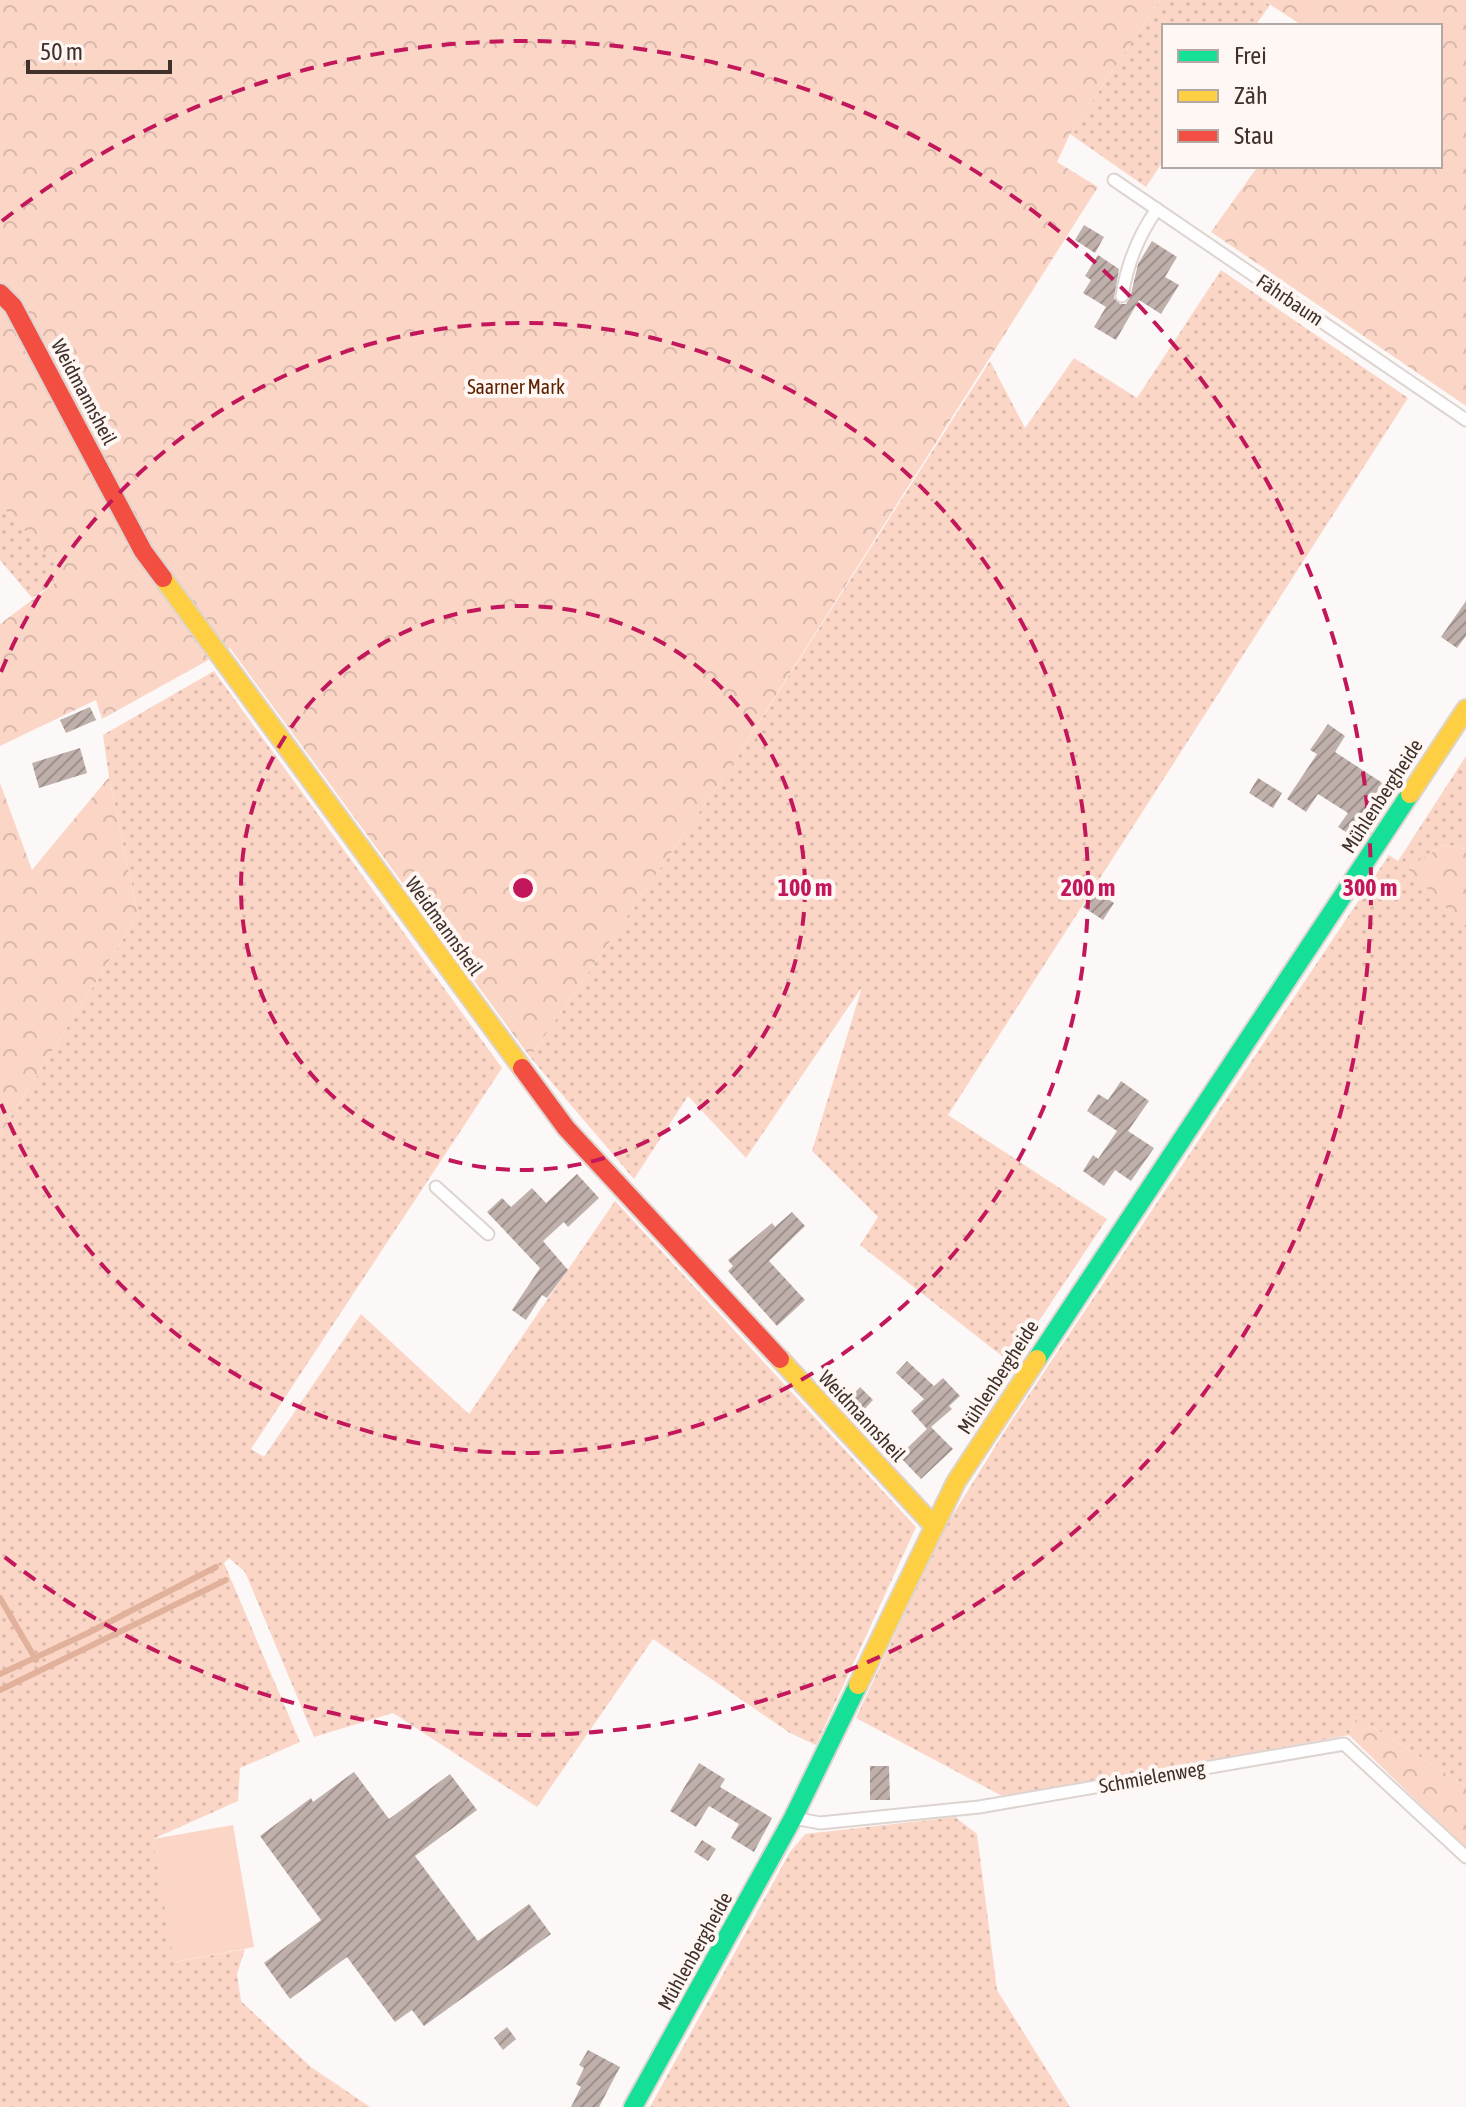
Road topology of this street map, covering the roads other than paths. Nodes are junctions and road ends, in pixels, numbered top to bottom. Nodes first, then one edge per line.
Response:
1 (1114, 180) dead end
2 (1157, 209) junction
3 (0, 293) edge
4 (1122, 296) dead end
5 (1466, 420) edge
6 (1466, 709) edge
7 (436, 1187) dead end
8 (488, 1234) dead end
9 (933, 1525) junction
10 (793, 1818) junction
11 (1466, 1857) edge
12 (633, 2107) edge

1 - 2 lane, Fährbaum
2 - 4 lane
2 - 5 lane, Fährbaum
3 - 9 street, Weidmannsheil
6 - 9 street, Mühlenbergheide
7 - 8 lane
9 - 10 street, Mühlenbergheide
10 - 11 lane, Schmielenweg
10 - 12 street, Mühlenbergheide

